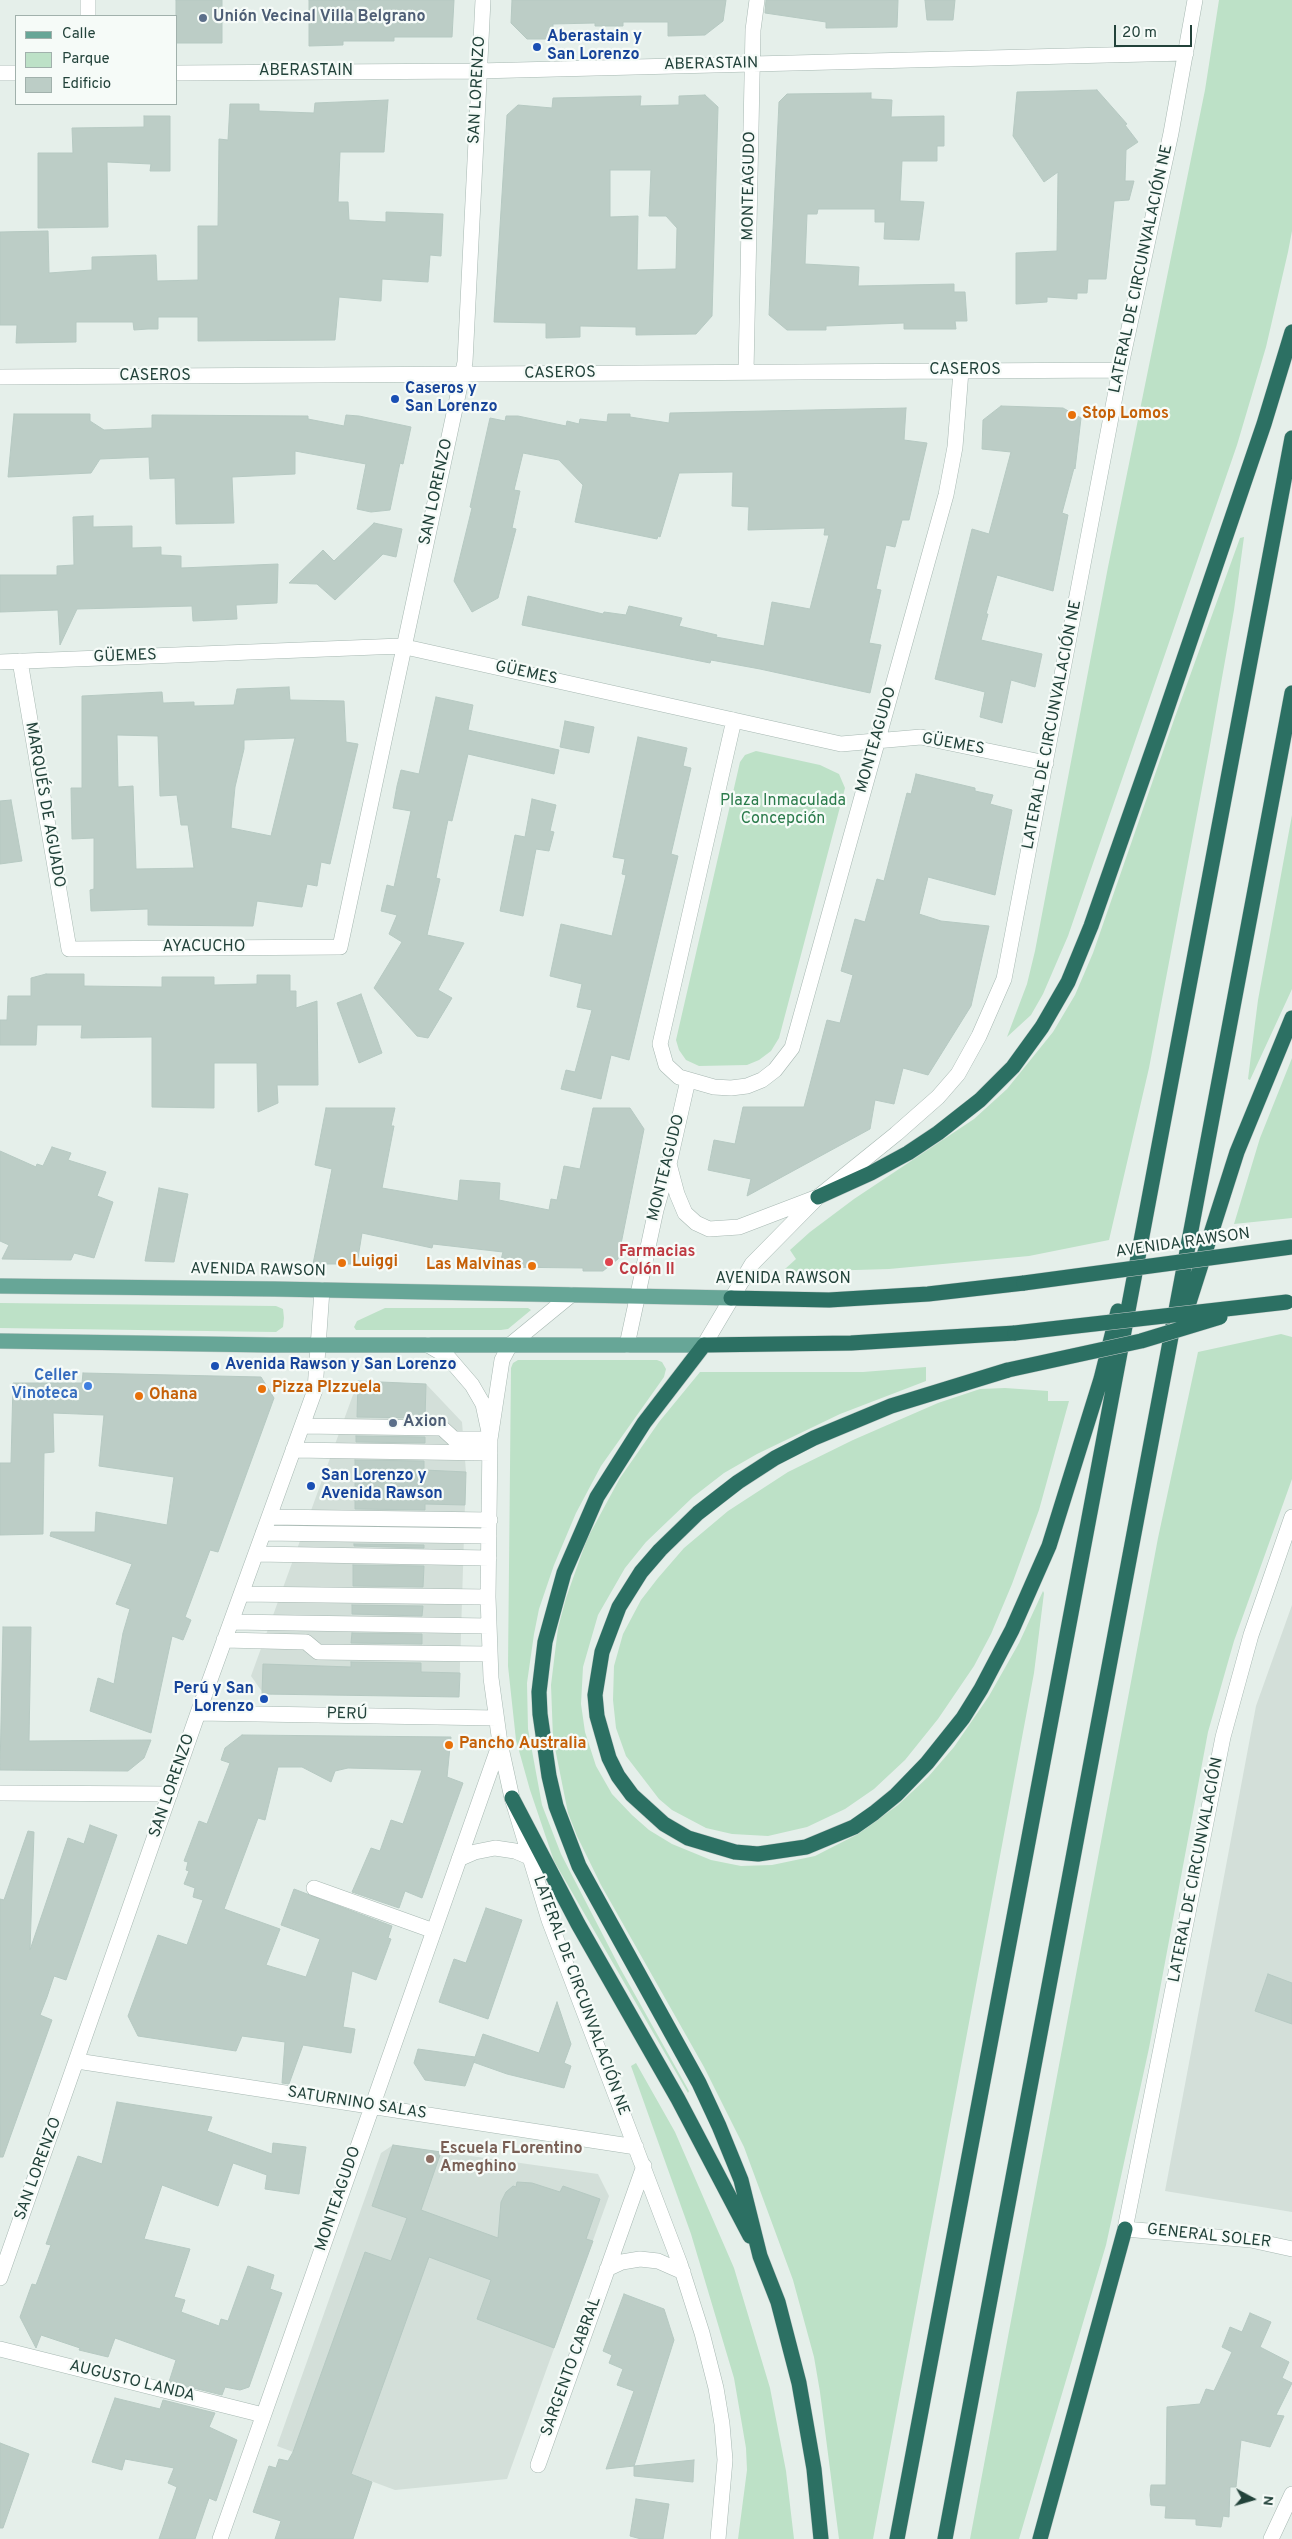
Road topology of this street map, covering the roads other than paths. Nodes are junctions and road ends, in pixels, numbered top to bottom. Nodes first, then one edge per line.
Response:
1 (88, 0) edge
2 (483, 0) edge
3 (758, 0) edge
4 (1195, 0) edge
5 (88, 15) edge
6 (1186, 53) junction
7 (752, 64) junction
8 (478, 71) junction
9 (0, 73) edge
10 (15, 73) edge
11 (178, 73) edge
12 (1292, 332) edge
13 (1120, 370) junction
14 (961, 371) junction
15 (746, 372) junction
16 (462, 375) junction
17 (0, 377) edge
18 (1292, 438) edge
19 (404, 647) junction
20 (20, 661) junction
21 (0, 662) edge
22 (1292, 693) edge
23 (734, 720) junction
24 (877, 741) junction
25 (1046, 763) junction
26 (340, 947) joint
27 (69, 949) joint
28 (1292, 1018) edge
29 (688, 1080) junction
30 (1160, 1145) junction
31 (669, 1164) junction
32 (818, 1197) junction
33 (1292, 1247) edge
34 (0, 1286) edge
35 (322, 1290) junction
36 (571, 1295) junction
37 (637, 1296) junction
38 (731, 1298) junction
39 (1290, 1301) edge
40 (1260, 1305) junction
41 (0, 1341) edge
42 (318, 1345) junction
43 (428, 1345) junction
44 (510, 1345) junction
45 (627, 1345) junction
46 (704, 1345) junction
47 (1158, 1413) junction
48 (302, 1426) junction
49 (490, 1446) junction
50 (293, 1450) junction
51 (269, 1517) junction
52 (1292, 1517) edge
53 (490, 1520) junction
54 (263, 1533) junction
55 (489, 1536) junction
56 (256, 1554) junction
57 (489, 1558) junction
58 (241, 1594) junction
59 (488, 1597) junction
60 (231, 1622) junction
61 (489, 1626) junction
62 (224, 1640) junction
63 (489, 1654) junction
64 (198, 1713) junction
65 (496, 1718) junction
66 (500, 1743) junction
67 (0, 1793) edge
68 (170, 1794) junction
69 (512, 1798) junction
70 (529, 1857) junction
71 (459, 1859) junction
72 (550, 1870) junction
73 (314, 1888) dead end
74 (434, 1931) junction
75 (77, 2061) junction
76 (372, 2106) junction
77 (636, 2146) junction
78 (644, 2166) junction
79 (1126, 2229) junction
80 (1292, 2249) edge
81 (760, 2256) junction
82 (607, 2269) junction
83 (683, 2272) junction
84 (0, 2278) edge
85 (0, 2349) edge
86 (263, 2415) junction
87 (538, 2465) dead end
88 (1292, 2494) edge
89 (220, 2539) edge
90 (718, 2539) edge
91 (821, 2539) edge
92 (897, 2539) edge
93 (945, 2539) edge
94 (1040, 2539) edge
95 (1271, 2539) edge

1 - 5 street
2 - 8 street, SAN LORENZO
3 - 7 street, MONTEAGUDO
4 - 6 street, LATERAL DE CIRCUNVALACIÓN NE
6 - 7 street, ABERASTAIN
6 - 13 street, LATERAL DE CIRCUNVALACIÓN NE
7 - 8 street, ABERASTAIN
7 - 15 street, MONTEAGUDO
8 - 11 street, ABERASTAIN
8 - 16 street, SAN LORENZO
9 - 10 street
12 - 32 highway
13 - 14 street, CASEROS
13 - 25 street, LATERAL DE CIRCUNVALACIÓN NE
14 - 15 street, CASEROS
14 - 24 street, MONTEAGUDO
15 - 16 street, CASEROS
16 - 17 street, CASEROS
16 - 19 street, SAN LORENZO
18 - 30 highway
19 - 20 street, GÜEMES
19 - 23 street, GÜEMES
19 - 26 street, SAN LORENZO
20 - 21 street, GÜEMES
20 - 27 street, MARQUÉS DE AGUADO
22 - 47 highway
23 - 24 street, GÜEMES
23 - 29 street, MONTEAGUDO
24 - 25 street, GÜEMES
24 - 29 street, MONTEAGUDO
25 - 32 street, LATERAL DE CIRCUNVALACIÓN NE
26 - 27 street, AYACUCHO
28 - 47 highway
29 - 31 street, MONTEAGUDO
30 - 40 highway, bridge
30 - 92 highway
31 - 32 street
31 - 37 street, MONTEAGUDO
32 - 38 street, LATERAL DE CIRCUNVALACIÓN NE
33 - 38 highway, AVENIDA RAWSON, bridge
34 - 35 main road, AVENIDA RAWSON
35 - 36 main road, AVENIDA RAWSON
35 - 42 street, SAN LORENZO
36 - 37 main road, AVENIDA RAWSON
36 - 44 street, LATERAL DE CIRCUNVALACIÓN NE
37 - 38 main road, AVENIDA RAWSON
37 - 45 street, MONTEAGUDO
38 - 46 street, LATERAL DE CIRCUNVALACIÓN NE
39 - 40 highway, bridge
40 - 46 highway, bridge
41 - 42 main road
42 - 43 main road
42 - 48 street, SAN LORENZO
43 - 44 main road
43 - 49 street
44 - 45 main road
44 - 49 street, LATERAL DE CIRCUNVALACIÓN NE
45 - 46 main road
46 - 81 highway
47 - 93 highway
48 - 49 street
48 - 50 street, SAN LORENZO
49 - 50 street
49 - 53 street, LATERAL DE CIRCUNVALACIÓN NE
50 - 51 street, SAN LORENZO
51 - 53 street
51 - 54 street, SAN LORENZO
52 - 79 street, LATERAL DE CIRCUNVALACIÓN
53 - 55 street, LATERAL DE CIRCUNVALACIÓN NE
54 - 55 street
54 - 56 street, SAN LORENZO
55 - 57 street, LATERAL DE CIRCUNVALACIÓN NE
56 - 57 street
56 - 58 street, SAN LORENZO
57 - 59 street, LATERAL DE CIRCUNVALACIÓN NE
58 - 59 street
58 - 60 street, SAN LORENZO
59 - 61 street, LATERAL DE CIRCUNVALACIÓN NE
60 - 61 street
60 - 62 street, SAN LORENZO
61 - 63 street, LATERAL DE CIRCUNVALACIÓN NE
62 - 63 street
62 - 64 street, SAN LORENZO
63 - 65 street, LATERAL DE CIRCUNVALACIÓN NE
64 - 65 street, PERÚ
64 - 68 street, SAN LORENZO
65 - 66 street, LATERAL DE CIRCUNVALACIÓN NE
66 - 69 street, LATERAL DE CIRCUNVALACIÓN NE
66 - 71 street, MONTEAGUDO
67 - 68 street
68 - 75 street, SAN LORENZO
69 - 70 street, LATERAL DE CIRCUNVALACIÓN NE
69 - 72 highway
70 - 71 street
70 - 72 street
70 - 77 street, LATERAL DE CIRCUNVALACIÓN NE
71 - 74 street, MONTEAGUDO
72 - 81 highway
73 - 74 street
74 - 76 street, MONTEAGUDO
75 - 76 street, SATURNINO SALAS
75 - 84 street, SAN LORENZO
76 - 77 street, SATURNINO SALAS
76 - 86 street, MONTEAGUDO
77 - 78 street, LATERAL DE CIRCUNVALACIÓN NE
78 - 82 street, SARGENTO CABRAL
78 - 83 street, LATERAL DE CIRCUNVALACIÓN NE
79 - 80 street, GENERAL SOLER
79 - 94 highway
81 - 91 highway
82 - 83 street
82 - 87 street, SARGENTO CABRAL
83 - 90 street, LATERAL DE CIRCUNVALACIÓN NE
85 - 86 street, AUGUSTO LANDA
86 - 89 street, MONTEAGUDO
88 - 95 street

